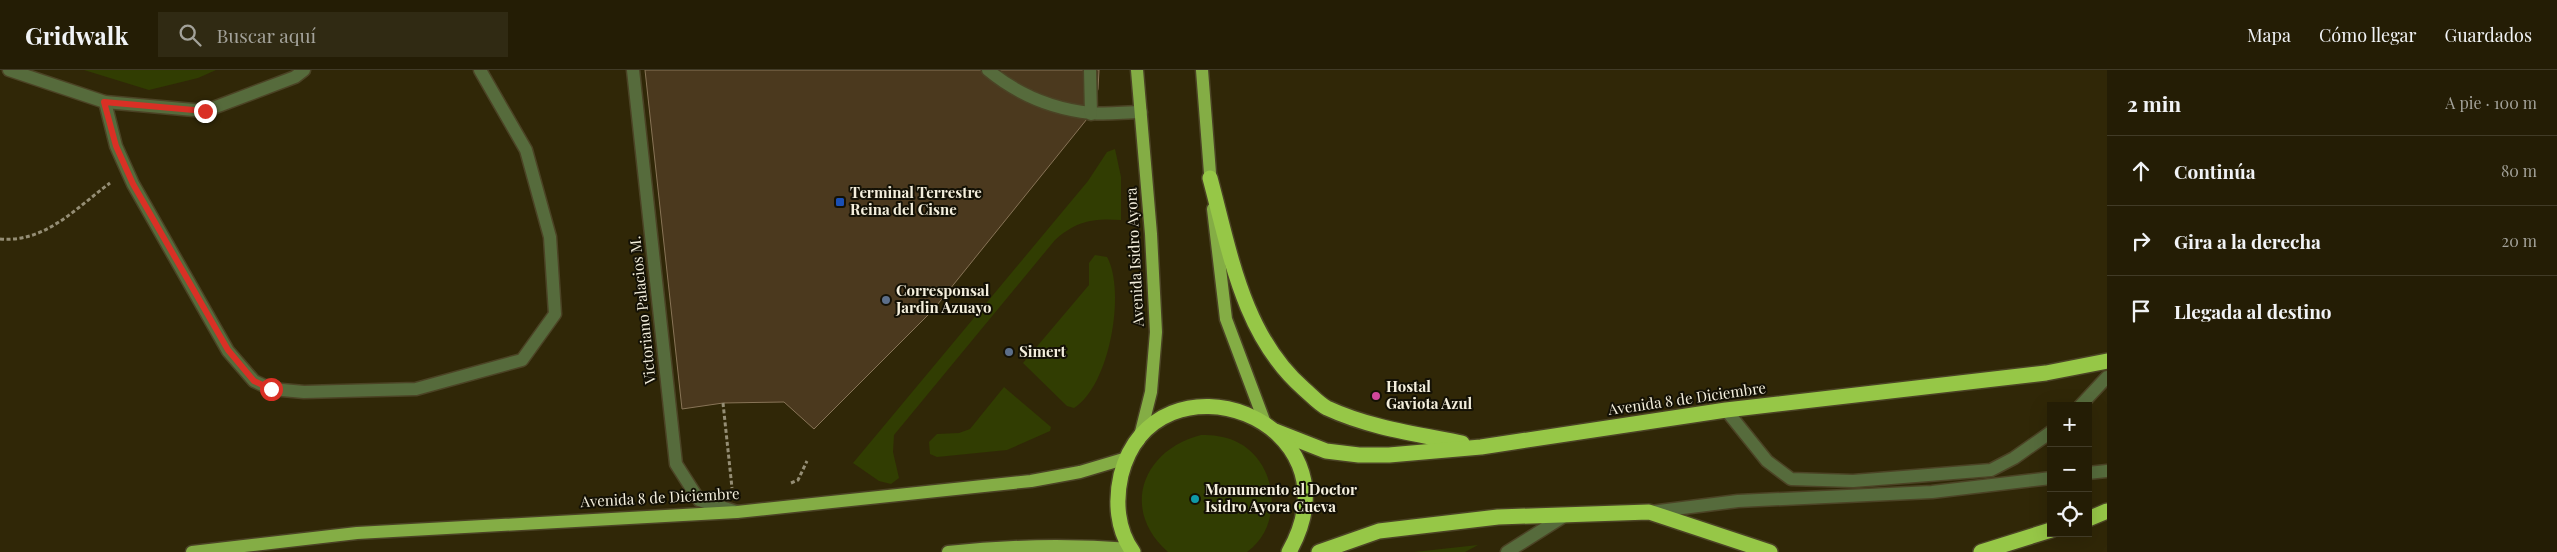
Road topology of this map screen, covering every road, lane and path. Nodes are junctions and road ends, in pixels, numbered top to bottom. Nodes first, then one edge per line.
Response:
1 (10, 70) edge
2 (304, 70) edge
3 (480, 70) edge
4 (633, 70) edge
5 (988, 70) edge
6 (1090, 70) edge
7 (1137, 70) edge
8 (1202, 70) edge
9 (104, 102) junction
10 (1141, 112) junction
11 (1092, 114) junction
12 (1210, 178) junction
13 (114, 180) dead end
14 (0, 239) edge
15 (2107, 361) edge
16 (2107, 377) edge
17 (2084, 402) edge
18 (723, 403) dead end
19 (1726, 410) junction
20 (1270, 427) junction
21 (2047, 435) edge
22 (1138, 442) junction
23 (1481, 447) junction
24 (1127, 458) junction
25 (806, 461) dead end
26 (2107, 471) edge
27 (2092, 473) edge
28 (2047, 478) edge
29 (788, 484) dead end
30 (732, 488) dead end
31 (2107, 511) edge
32 (737, 512) junction
33 (1649, 512) junction
34 (1566, 515) junction
35 (2092, 517) edge
36 (2047, 531) edge
37 (1132, 551) edge
38 (192, 552) edge
39 (948, 552) edge
40 (1289, 552) edge
41 (1320, 552) edge
42 (1507, 552) edge
43 (1770, 552) edge
44 (1980, 552) edge

1 - 9 street
2 - 9 street
3 - 9 street
4 - 32 street, Victoriano Palacios M.
5 - 11 street
6 - 11 street
7 - 10 main road, Avenida Isidro Ayora
8 - 12 main road
10 - 11 street
10 - 22 main road, Avenida Isidro Ayora
12 - 20 main road
12 - 23 highway
13 - 14 path
15 - 19 highway, Avenida 8 de Diciembre
16 - 17 street
18 - 30 path
19 - 21 street
19 - 23 highway, Avenida 8 de Diciembre
20 - 22 highway, Avenida 8 de Diciembre
20 - 23 highway, Avenida 8 de Diciembre
20 - 40 highway
22 - 24 highway, Avenida 8 de Diciembre
24 - 32 main road, Avenida 8 de Diciembre
24 - 37 highway, Avenida 8 de Diciembre
25 - 29 path
26 - 27 street
28 - 33 street
31 - 35 highway
32 - 38 main road, Avenida 8 de Diciembre
33 - 34 highway
33 - 43 highway
34 - 41 highway
34 - 42 street
36 - 44 highway
37 - 39 main road

